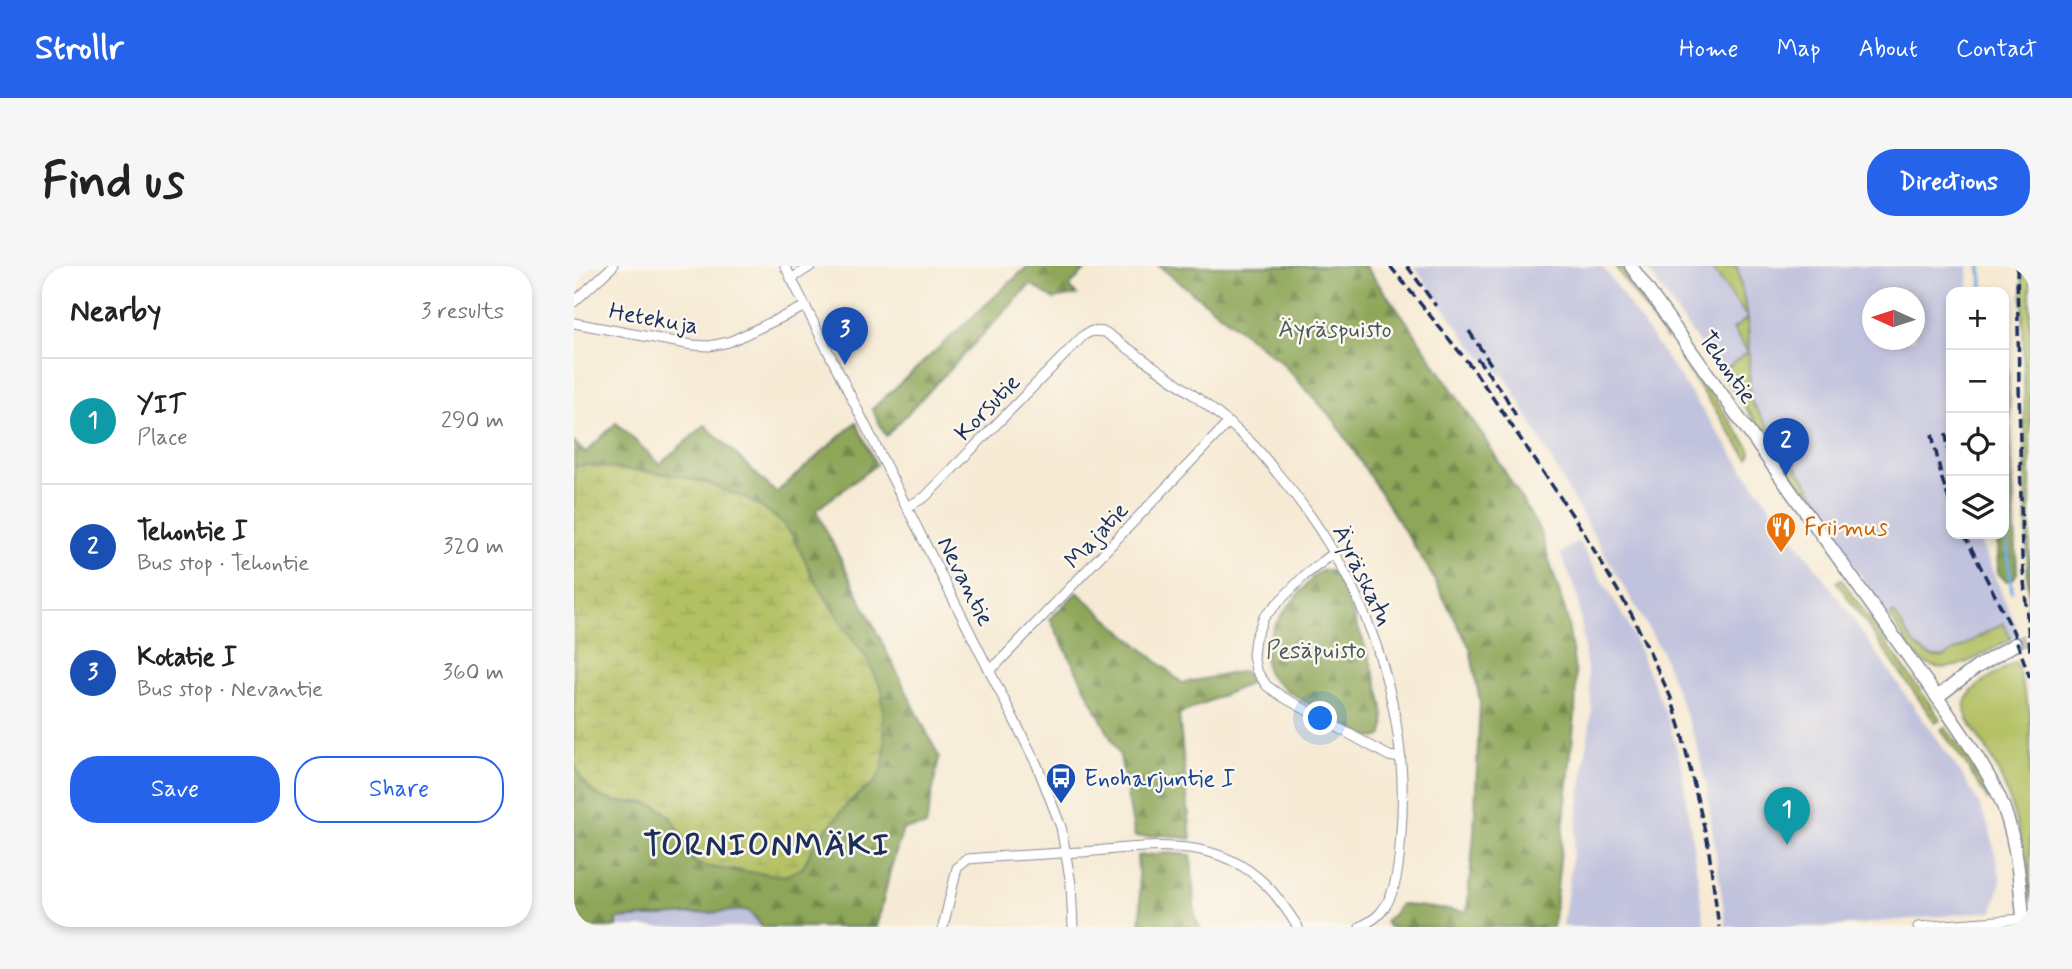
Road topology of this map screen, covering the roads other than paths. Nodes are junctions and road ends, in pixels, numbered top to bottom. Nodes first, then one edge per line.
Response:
1 (613, 266) edge
2 (785, 266) edge
3 (811, 266) edge
4 (1631, 266) edge
5 (791, 279) junction
6 (574, 302) edge
7 (804, 307) junction
8 (574, 323) edge
9 (1092, 331) joint
10 (1228, 423) junction
11 (907, 507) junction
12 (1334, 553) junction
13 (2015, 644) tunnel mouth
14 (989, 670) junction
15 (1937, 697) junction
16 (1400, 758) junction
17 (1066, 852) junction
18 (2023, 923) edge
19 (943, 927) edge
20 (1073, 927) edge
21 (1298, 927) edge
22 (1360, 927) edge
23 (1918, 927) edge

1 - 6 street
2 - 5 street, Nevantie
3 - 5 street
4 - 15 street, Tehontie
5 - 7 street, Nevantie
7 - 8 street, Hetekuja
7 - 11 street, Nevantie
9 - 10 street, Äyräskatu
9 - 11 street, Korsutie
10 - 12 street, Äyräskatu
10 - 14 street, Majatie
11 - 14 street, Nevantie
12 - 16 street, Äyräskatu
12 - 16 street
13 - 15 street
14 - 17 street, Nevantie
15 - 18 street, Tehontie
16 - 22 street, Äyräskatu
17 - 19 street
17 - 20 street, Nevantie
17 - 21 street
18 - 23 street

